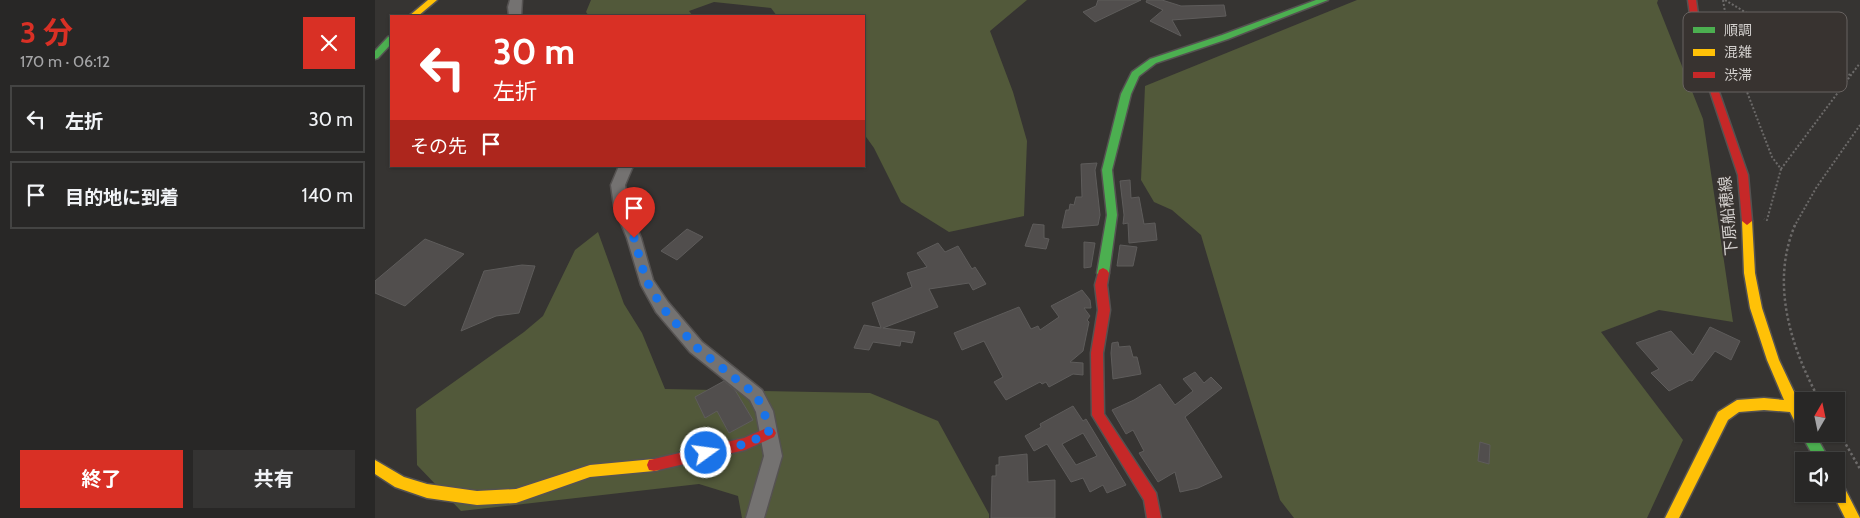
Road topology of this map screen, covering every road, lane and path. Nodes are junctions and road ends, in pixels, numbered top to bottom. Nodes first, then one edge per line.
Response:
1 (433, 0) edge
2 (516, 0) edge
3 (1323, 0) edge
4 (1724, 0) edge
5 (1744, 12) edge
6 (414, 15) edge
7 (515, 15) edge
8 (390, 40) edge
9 (375, 56) edge
10 (1860, 63) edge
11 (1847, 73) edge
12 (1850, 75) junction
13 (1847, 79) edge
14 (1715, 92) edge
15 (1746, 92) edge
16 (1838, 92) edge
17 (1860, 125) edge
18 (626, 167) edge
19 (1781, 169) junction
20 (1745, 211) junction
21 (1815, 392) edge
22 (1793, 406) junction
23 (1795, 410) edge
24 (769, 433) junction
25 (1844, 442) edge
26 (375, 466) edge
27 (1860, 468) edge
28 (1844, 502) edge
29 (755, 518) edge
30 (1154, 518) edge
31 (1672, 518) edge
32 (1853, 518) edge

1 - 6 street
2 - 7 street
3 - 30 street
4 - 5 path
8 - 9 street
10 - 12 path
11 - 12 path
12 - 13 path
14 - 20 street, 下原船穂線
15 - 19 path
16 - 19 path
17 - 21 path
18 - 24 street
19 - 20 path
20 - 22 street, 下原船穂線
22 - 23 street, 下原船穂線
22 - 31 street
24 - 26 street
24 - 29 street
25 - 27 path
28 - 32 street

